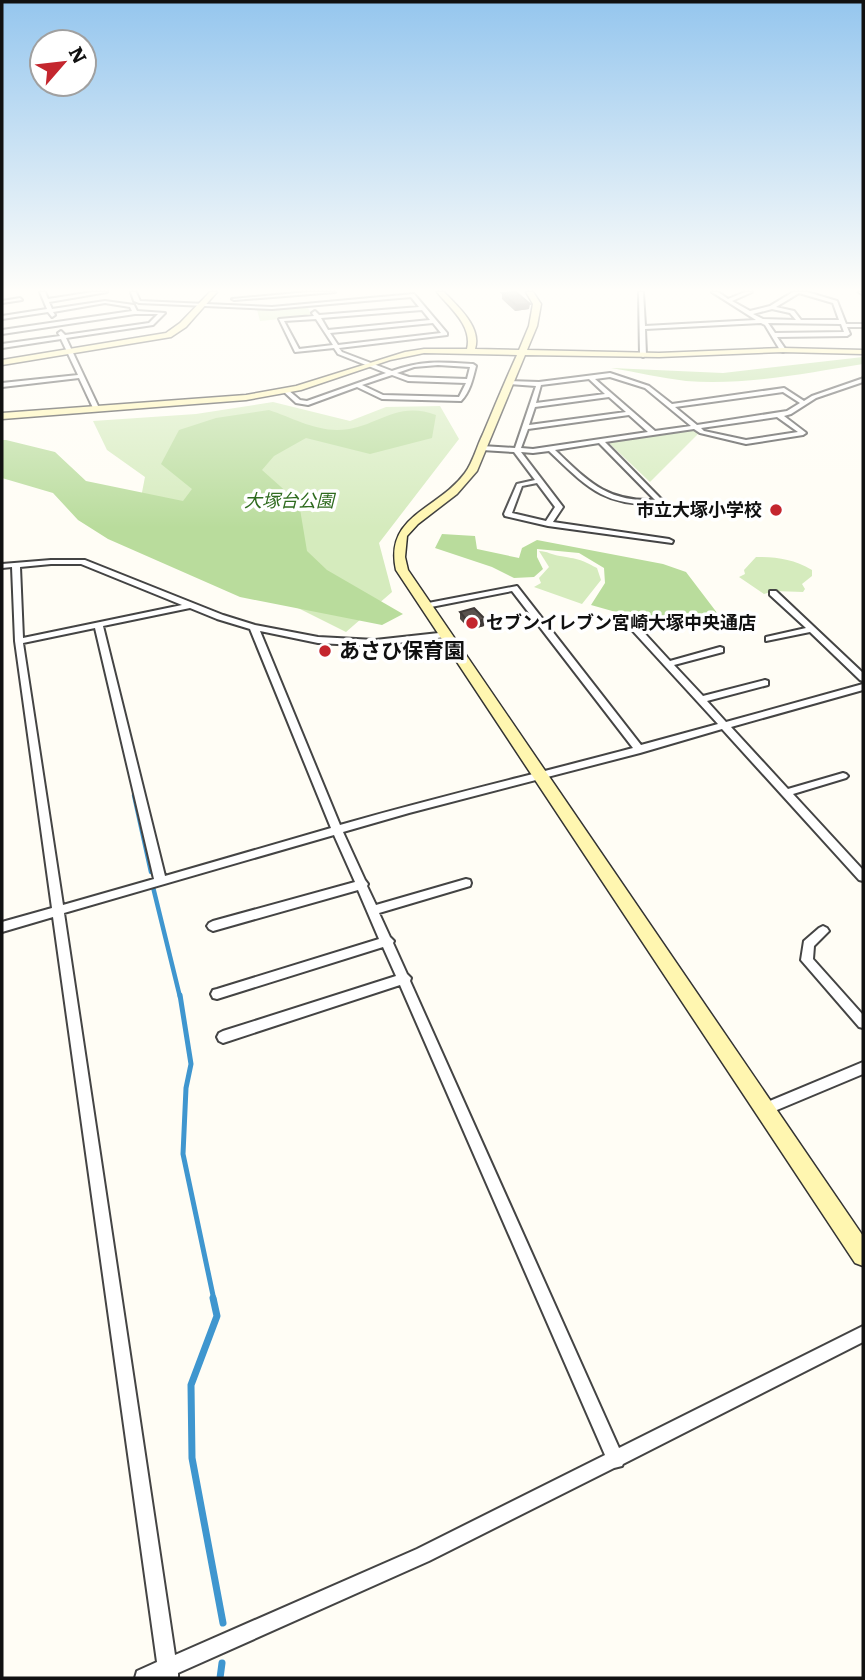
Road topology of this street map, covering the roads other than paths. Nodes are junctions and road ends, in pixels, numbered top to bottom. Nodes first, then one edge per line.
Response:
1 (79, 370) edge
2 (347, 370) edge
3 (383, 370) edge
4 (400, 370) edge
5 (472, 370) edge
6 (514, 370) edge
7 (390, 373) junction
8 (81, 376) junction
9 (590, 377) junction
10 (863, 380) edge
11 (471, 381) junction
12 (509, 382) junction
13 (539, 384) junction
14 (848, 385) junction
15 (2, 386) edge
16 (359, 386) junction
17 (863, 388) edge
18 (286, 391) junction
19 (610, 395) junction
20 (803, 403) junction
21 (534, 405) junction
22 (671, 406) junction
23 (96, 408) junction
24 (631, 413) junction
25 (778, 414) junction
26 (2, 416) edge
27 (694, 426) junction
28 (527, 427) junction
29 (652, 432) junction
30 (599, 440) junction
31 (482, 448) junction
32 (551, 449) junction
33 (517, 452) junction
34 (539, 481) junction
35 (548, 524) junction
36 (668, 541) dead end
37 (16, 565) junction
38 (2, 566) edge
39 (773, 593) dead end
40 (193, 605) junction
41 (425, 606) junction
42 (98, 624) junction
43 (254, 627) junction
44 (634, 627) dead end
45 (809, 630) junction
46 (445, 634) junction
47 (769, 639) dead end
48 (19, 640) junction
49 (720, 650) dead end
50 (668, 664) junction
51 (863, 678) edge
52 (765, 683) dead end
53 (863, 687) edge
54 (701, 701) junction
55 (724, 726) junction
56 (640, 750) junction
57 (542, 776) junction
58 (843, 776) dead end
59 (785, 793) junction
60 (337, 830) junction
61 (860, 871) edge
62 (160, 879) junction
63 (466, 883) dead end
64 (363, 884) junction
65 (57, 909) junction
66 (375, 910) junction
67 (213, 926) dead end
68 (2, 927) edge
69 (823, 931) dead end
70 (388, 940) junction
71 (405, 978) junction
72 (217, 994) dead end
73 (863, 1023) edge
74 (223, 1037) dead end
75 (863, 1068) edge
76 (765, 1108) junction
77 (863, 1255) edge
78 (863, 1334) edge
79 (616, 1461) junction
80 (168, 1673) edge
81 (144, 1678) edge

1 - 8 street
2 - 18 street
3 - 7 street
4 - 7 street
5 - 11 street
6 - 12 street
7 - 11 street
7 - 16 street
8 - 15 street
8 - 23 street
9 - 13 street
9 - 19 street
9 - 22 street
10 - 14 street
11 - 16 street
12 - 13 street
12 - 31 street
13 - 21 street
14 - 17 street
14 - 20 street
16 - 18 street
18 - 23 street
19 - 21 street
19 - 24 street
20 - 22 street
20 - 25 street
21 - 28 street
22 - 27 street
23 - 26 street
24 - 28 street
24 - 29 street
25 - 27 street
25 - 27 street
27 - 29 street
28 - 33 street
29 - 30 street
30 - 32 street
30 - 32 street
31 - 33 street
31 - 41 street
32 - 33 street
33 - 34 street
34 - 35 street
34 - 35 street
35 - 36 street
37 - 38 street
37 - 40 street
37 - 48 street
39 - 45 street
40 - 42 street
40 - 43 street
41 - 46 street
41 - 56 street
42 - 48 street
42 - 62 street
43 - 46 street
43 - 60 street
44 - 50 street
45 - 47 street
45 - 51 street
46 - 57 street
48 - 65 street
49 - 50 street
50 - 54 street
52 - 54 street
53 - 55 street
54 - 55 street
55 - 56 street
55 - 59 street
56 - 57 street
57 - 60 street
57 - 76 street
58 - 59 street
59 - 61 street
60 - 62 street
60 - 64 street
62 - 65 street
63 - 66 street
64 - 66 street
64 - 67 street
65 - 68 street
65 - 80 street
66 - 70 street
69 - 73 street
70 - 71 street
70 - 72 street
71 - 74 street
71 - 79 street
75 - 76 street
76 - 77 street
78 - 79 street
79 - 80 street
80 - 81 street

